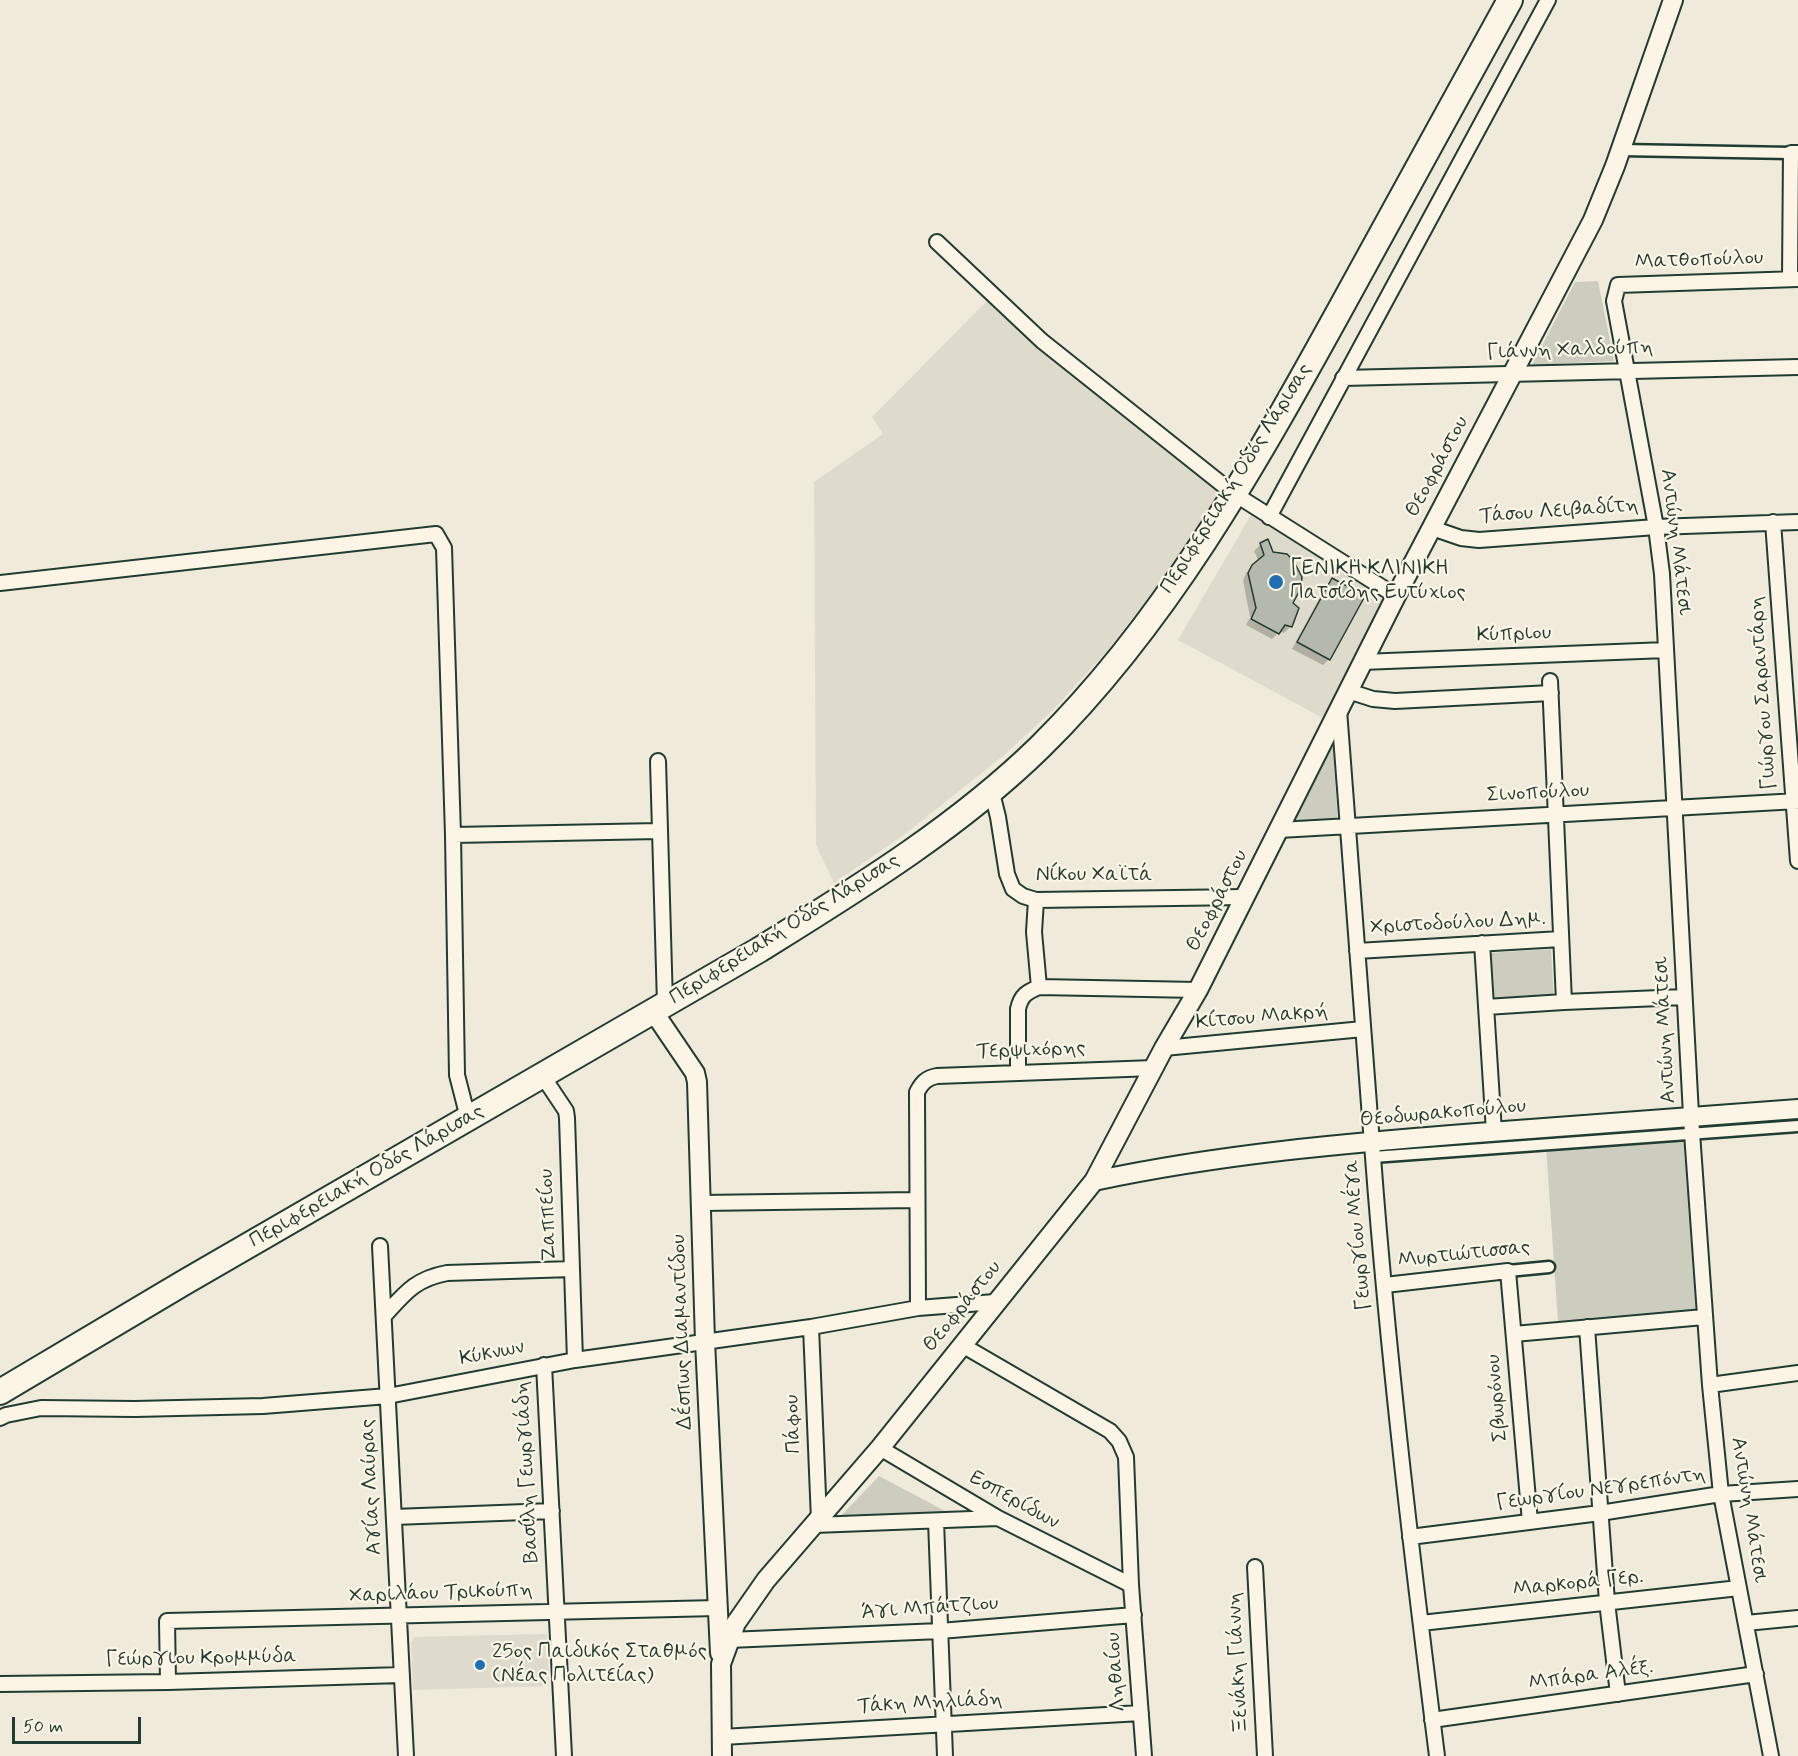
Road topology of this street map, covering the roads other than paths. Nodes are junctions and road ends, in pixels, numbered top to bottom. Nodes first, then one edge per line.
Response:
1 (1510, 0) edge
2 (1548, 0) edge
3 (1673, 0) edge
4 (1621, 150) junction
5 (1795, 153) edge
6 (937, 242) dead end
7 (1794, 279) edge
8 (1614, 301) joint
9 (1798, 367) edge
10 (1627, 370) junction
11 (1513, 374) junction
12 (1343, 378) junction
13 (1233, 493) junction
14 (1269, 518) junction
15 (1773, 522) junction
16 (1798, 522) edge
17 (1656, 527) junction
18 (1432, 528) junction
19 (0, 583) edge
20 (1396, 596) junction
21 (1666, 650) junction
22 (1362, 662) junction
23 (1348, 691) junction
24 (1339, 709) junction
25 (658, 761) dead end
26 (991, 789) junction
27 (1796, 801) edge
28 (1675, 808) junction
29 (1556, 814) junction
30 (1348, 826) junction
31 (1280, 830) junction
32 (659, 831) junction
33 (453, 835) junction
34 (1798, 861) edge
35 (1244, 897) junction
36 (1036, 900) junction
37 (1561, 939) junction
38 (1482, 943) junction
39 (1357, 951) junction
40 (1039, 987) junction
41 (1198, 990) junction
42 (1684, 997) junction
43 (1564, 1002) junction
44 (659, 1007) junction
45 (1486, 1007) junction
46 (1363, 1029) junction
47 (1164, 1048) junction
48 (1154, 1068) junction
49 (1018, 1072) junction
50 (542, 1075) junction
51 (1798, 1109) edge
52 (468, 1118) junction
53 (1692, 1125) junction
54 (1798, 1126) edge
55 (1494, 1132) junction
56 (1373, 1149) junction
57 (1094, 1181) junction
58 (916, 1200) junction
59 (702, 1203) junction
60 (380, 1246) dead end
61 (1549, 1267) dead end
62 (572, 1269) junction
63 (1508, 1270) junction
64 (1385, 1285) junction
65 (996, 1302) junction
66 (918, 1308) junction
67 (384, 1316) junction
68 (1704, 1317) junction
69 (812, 1327) junction
70 (1587, 1327) junction
71 (1514, 1334) junction
72 (705, 1341) junction
73 (962, 1345) junction
74 (575, 1360) junction
75 (544, 1365) junction
76 (1798, 1373) edge
77 (1710, 1385) junction
78 (388, 1396) junction
79 (2, 1408) edge
80 (880, 1448) junction
81 (1798, 1489) edge
82 (1721, 1494) junction
83 (552, 1511) junction
84 (1600, 1513) junction
85 (394, 1517) junction
86 (998, 1518) junction
87 (936, 1521) junction
88 (1530, 1522) junction
89 (817, 1523) junction
90 (1410, 1537) junction
91 (1255, 1567) dead end
92 (1131, 1585) junction
93 (1739, 1588) junction
94 (1607, 1602) junction
95 (717, 1608) junction
96 (556, 1612) junction
97 (1134, 1615) junction
98 (399, 1617) junction
99 (1798, 1618) edge
100 (1421, 1623) junction
101 (1746, 1623) junction
102 (940, 1631) junction
103 (729, 1640) junction
104 (721, 1664) junction
105 (1756, 1674) junction
106 (402, 1675) junction
107 (168, 1682) junction
108 (0, 1684) edge
109 (1618, 1694) junction
110 (1141, 1713) junction
111 (1432, 1720) junction
112 (944, 1724) junction
113 (722, 1737) junction
114 (406, 1756) edge
115 (564, 1756) edge
116 (722, 1756) edge
117 (945, 1756) edge
118 (1144, 1756) edge
119 (1265, 1756) edge
120 (1437, 1756) edge
121 (1771, 1756) edge

1 - 13 highway, Περιφερειακή Οδός Λάρισας
2 - 12 street
3 - 4 street, Θεοφράστου
4 - 5 street
4 - 11 street, Θεοφράστου
5 - 7 street
6 - 13 street
7 - 8 street, Ματθοπούλου
8 - 10 street, Αντώνη Μάτεσι
9 - 10 street, Γιάννη Χαλδούπη
10 - 11 street, Γιάννη Χαλδούπη
10 - 17 street, Αντώνη Μάτεσι
11 - 12 street, Γιάννη Χαλδούπη
11 - 18 street, Θεοφράστου
12 - 14 street
13 - 14 street
13 - 26 highway, Περιφερειακή Οδός Λάρισας
14 - 20 street
15 - 16 street, Τάσου Λειβαδίτη
15 - 17 street, Τάσου Λειβαδίτη
15 - 27 street, Γιώργου Σαραντάρη
17 - 18 street, Τάσου Λειβαδίτη
17 - 21 street, Αντώνη Μάτεσι
18 - 20 street, Θεοφράστου
19 - 33 street
20 - 22 street, Θεοφράστου
21 - 22 street, Κύπριου
21 - 28 street, Αντώνη Μάτεσι
22 - 23 street, Θεοφράστου
23 - 24 street, Θεοφράστου
23 - 29 street
24 - 30 street, Γεωργίου Μέγα
24 - 31 street, Θεοφράστου
25 - 32 street
26 - 36 street, Νίκου Χαϊτά
26 - 44 highway, Περιφερειακή Οδός Λάρισας
27 - 28 street, Σινοπούλου
27 - 34 street, Γιώργου Σαραντάρη
28 - 29 street, Σινοπούλου
28 - 42 street, Αντώνη Μάτεσι
29 - 30 street, Σινοπούλου
29 - 37 street
30 - 31 street, Σινοπούλου
30 - 39 street, Γεωργίου Μέγα
31 - 35 street, Θεοφράστου
32 - 33 street
32 - 44 street
33 - 52 street
35 - 36 street, Νίκου Χαϊτά
35 - 41 street, Θεοφράστου
36 - 40 street
37 - 38 street, Χριστοδούλου Δημ.
37 - 43 street
38 - 39 street, Χριστοδούλου Δημ.
38 - 45 street
39 - 46 street, Γεωργίου Μέγα
40 - 41 street
40 - 49 street
41 - 47 street, Θεοφράστου
42 - 43 street
42 - 53 street, Αντώνη Μάτεσι
43 - 45 street
44 - 50 highway, Περιφερειακή Οδός Λάρισας
44 - 59 street, Δέσπως Διαμαντίδου
45 - 55 street
46 - 47 street, Κίτσου Μακρή
46 - 56 street, Γεωργίου Μέγα
47 - 48 street, Θεοφράστου
48 - 49 street, Τερψιχόρης
48 - 57 street, Θεοφράστου
49 - 58 street, Τερψιχόρης
50 - 52 highway, Περιφερειακή Οδός Λάρισας
50 - 62 street, Ζαππείου
51 - 53 street, Θεοδωρακοπούλου
52 - 79 highway, Περιφερειακή Οδός Λάρισας
53 - 54 street
53 - 55 street, Θεοδωρακοπούλου
53 - 56 street
53 - 68 street, Αντώνη Μάτεσι
55 - 56 street, Θεοδωρακοπούλου
56 - 57 street, Θεοδωρακοπούλου
56 - 64 street, Γεωργίου Μέγα
57 - 65 street, Θεοφράστου
58 - 59 street
58 - 66 street
59 - 72 street, Δέσπως Διαμαντίδου
60 - 67 street, Αγίας Λαύρας
61 - 63 street, Μυρτιώτισσας
62 - 67 street
62 - 74 street, Ζαππείου
63 - 64 street, Μυρτιώτισσας
63 - 71 street, Σβωρόνου
64 - 90 street, Γεωργίου Μέγα
65 - 66 street, Κύκνων
65 - 73 street, Θεοφράστου
66 - 69 street, Κύκνων
67 - 78 street, Αγίας Λαύρας
68 - 70 street
68 - 77 street, Αντώνη Μάτεσι
69 - 72 street, Κύκνων
69 - 89 street, Πάφου
70 - 71 street
70 - 84 street
71 - 88 street, Σβωρόνου
72 - 74 street, Κύκνων
72 - 95 street, Δέσπως Διαμαντίδου
73 - 80 street, Θεοφράστου
73 - 92 street, Ληθαίου
74 - 75 street, Κύκνων
75 - 78 street, Κύκνων
75 - 83 street, Βασίλη Γεωργιάδη
76 - 77 street
77 - 82 street, Αντώνη Μάτεσι
78 - 79 street, Κύκνων
78 - 85 street, Αγίας Λαύρας
80 - 86 street, Εσπερίδων
80 - 89 street, Θεοφράστου
81 - 82 street, Γεωργίου Νεγρεπόντη
82 - 84 street, Γεωργίου Νεγρεπόντη
82 - 93 street, Αντώνη Μάτεσι
83 - 85 street
83 - 96 street, Βασίλη Γεωργιάδη
84 - 88 street, Γεωργίου Νεγρεπόντη
84 - 94 street
85 - 98 street, Αγίας Λαύρας
86 - 87 street
86 - 92 street, Εσπερίδων
87 - 89 street
87 - 102 street
88 - 90 street, Γεωργίου Νεγρεπόντη
89 - 103 street, Θεοφράστου
90 - 100 street, Γεωργίου Μέγα
91 - 119 street, Ξενάκη Γιάννη
92 - 97 street, Ληθαίου
93 - 94 street, Μαρκορά Γερ.
93 - 101 street, Αντώνη Μάτεσι
94 - 100 street, Μαρκορά Γερ.
94 - 109 street
95 - 96 street, Χαριλάου Τρικούπη
95 - 104 street, Δέσπως Διαμαντίδου
96 - 98 street, Χαριλάου Τρικούπη
96 - 115 street, Βασίλη Γεωργιάδη
97 - 102 street, Άγι Μπάτζιου
97 - 110 street, Ληθαίου
98 - 106 street, Αγίας Λαύρας
98 - 107 street, Χαριλάου Τρικούπη
99 - 101 street
100 - 111 street, Γεωργίου Μέγα
101 - 105 street, Αντώνη Μάτεσι
102 - 103 street, Άγι Μπάτζιου
102 - 112 street
103 - 104 street, Θεοφράστου
104 - 113 street, Θεοφράστου
105 - 109 street, Μπάρα Αλέξ.
105 - 121 street, Αντώνη Μάτεσι
106 - 107 street, Γεώργιου Κρομμύδα
106 - 114 street, Αγίας Λαύρας
107 - 108 street, Γεώργιου Κρομμύδα
109 - 111 street, Μπάρα Αλέξ.
110 - 112 street, Τάκη Μηλιάδη
110 - 118 street, Ληθαίου
111 - 120 street, Γεωργίου Μέγα
112 - 113 street, Τάκη Μηλιάδη
112 - 117 street
113 - 116 street, Θεοφράστου

